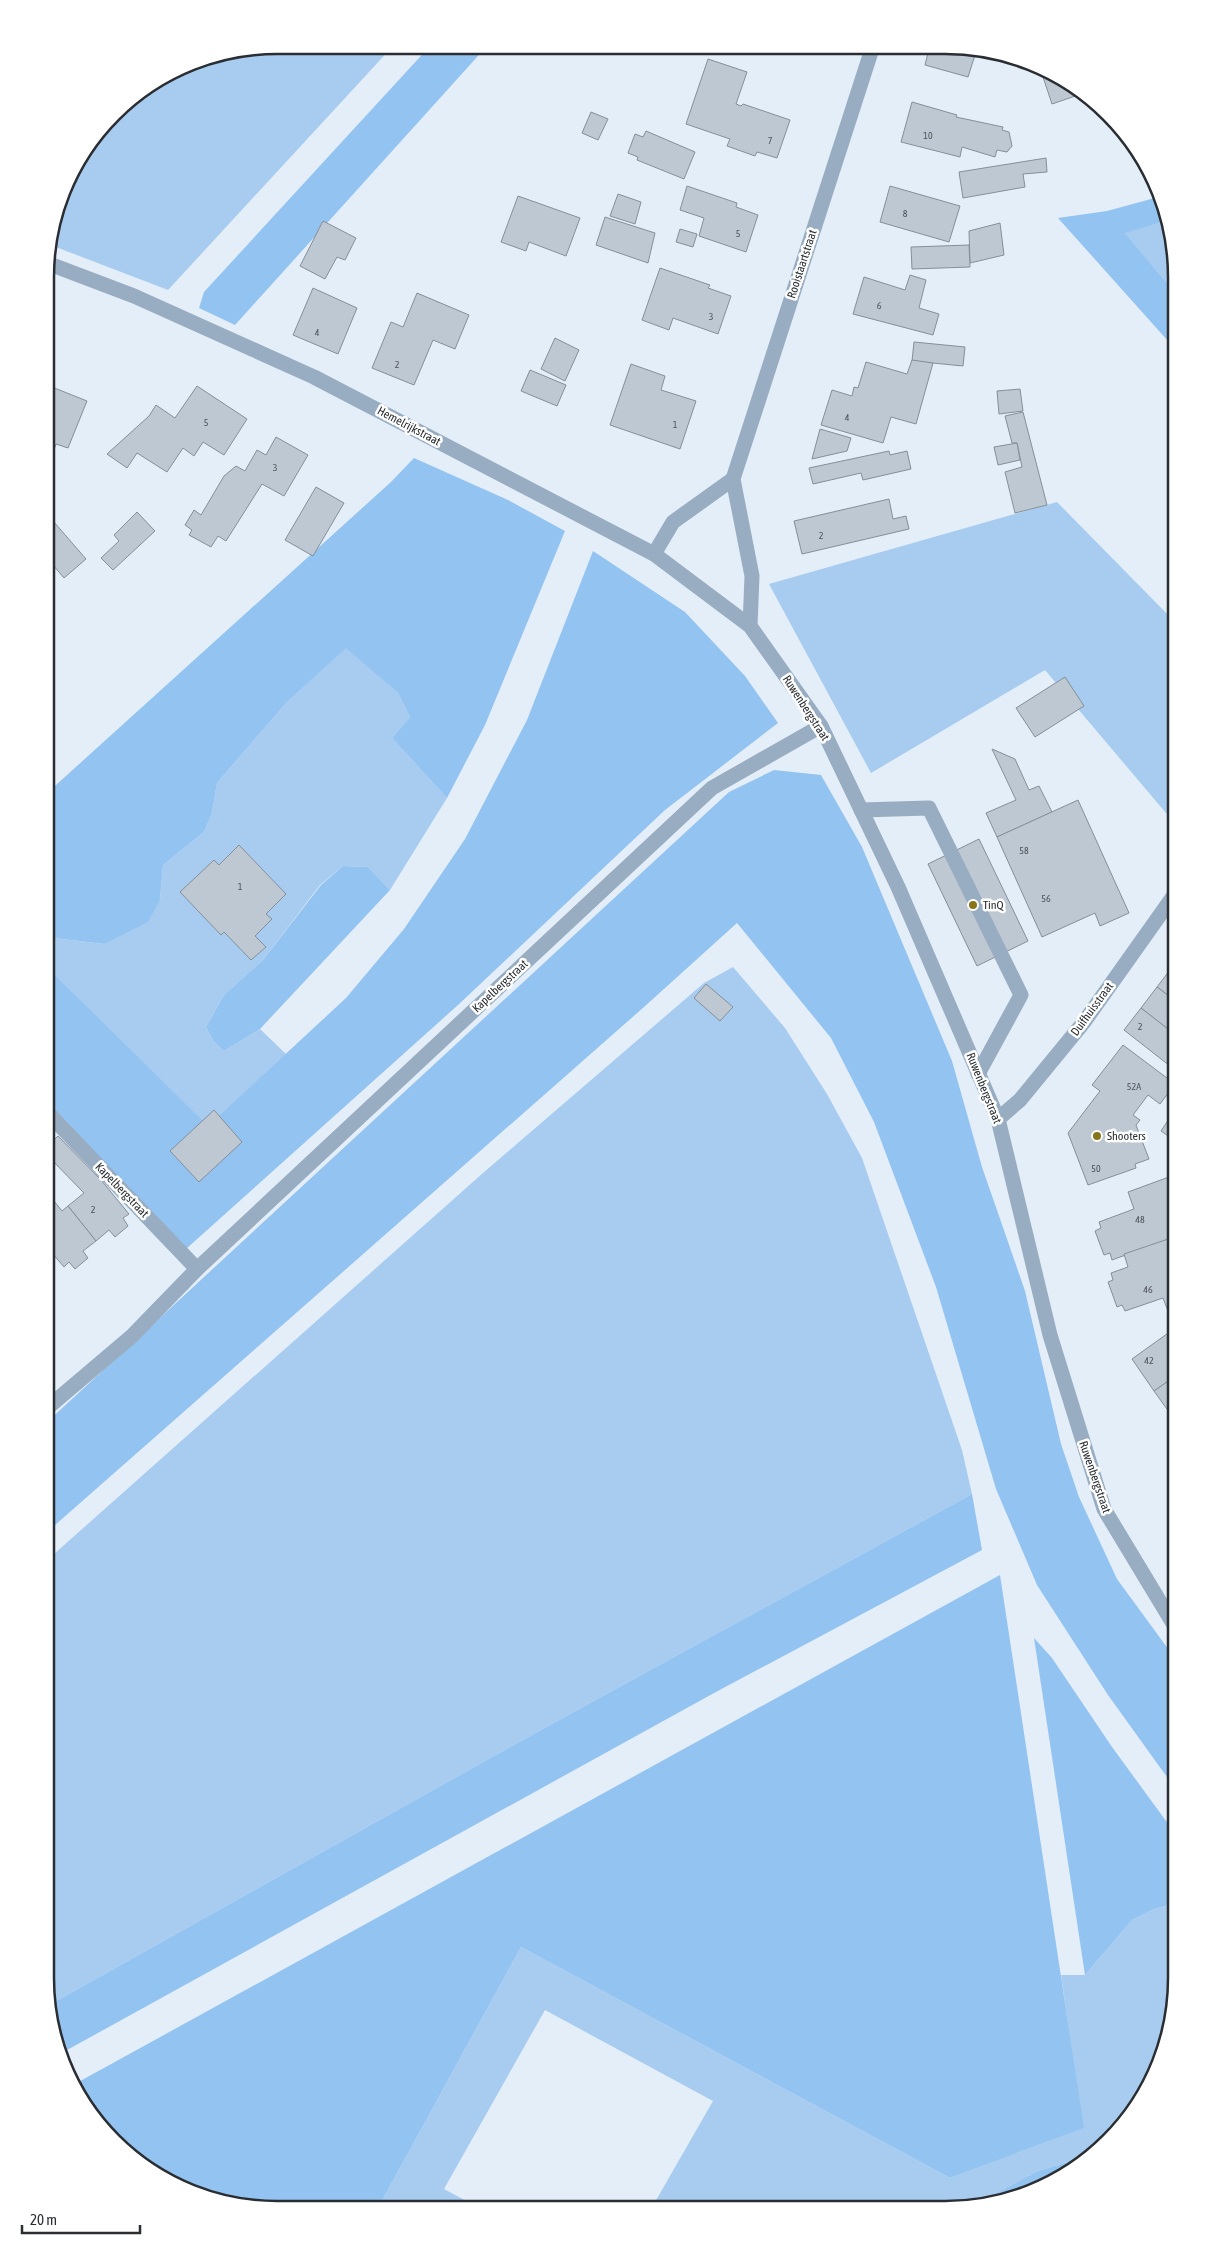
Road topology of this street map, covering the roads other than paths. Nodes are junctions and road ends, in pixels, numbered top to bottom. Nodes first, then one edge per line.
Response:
1 (870, 54) edge
2 (54, 267) edge
3 (733, 480) junction
4 (654, 554) junction
5 (750, 626) junction
6 (821, 726) junction
7 (861, 810) junction
8 (1168, 904) edge
9 (978, 1074) junction
10 (54, 1119) edge
11 (998, 1119) junction
12 (197, 1269) junction
13 (54, 1402) edge
14 (1168, 1615) edge

1 - 3 street, Rooistaartstraat
2 - 4 street, Hemelrijkstraat
3 - 4 street
3 - 5 street, Rooistaartstraat
4 - 5 street, Hemelrijkstraat
5 - 6 street, Ruwenbergstraat
6 - 7 street, Ruwenbergstraat
6 - 12 street, Kapelbergstraat
7 - 9 street, Ruwenbergstraat
7 - 9 street
8 - 11 street, Duifhuisstraat
9 - 11 street, Ruwenbergstraat
10 - 12 street, Kapelbergstraat
11 - 14 street, Ruwenbergstraat
12 - 13 street, Kapelbergstraat

